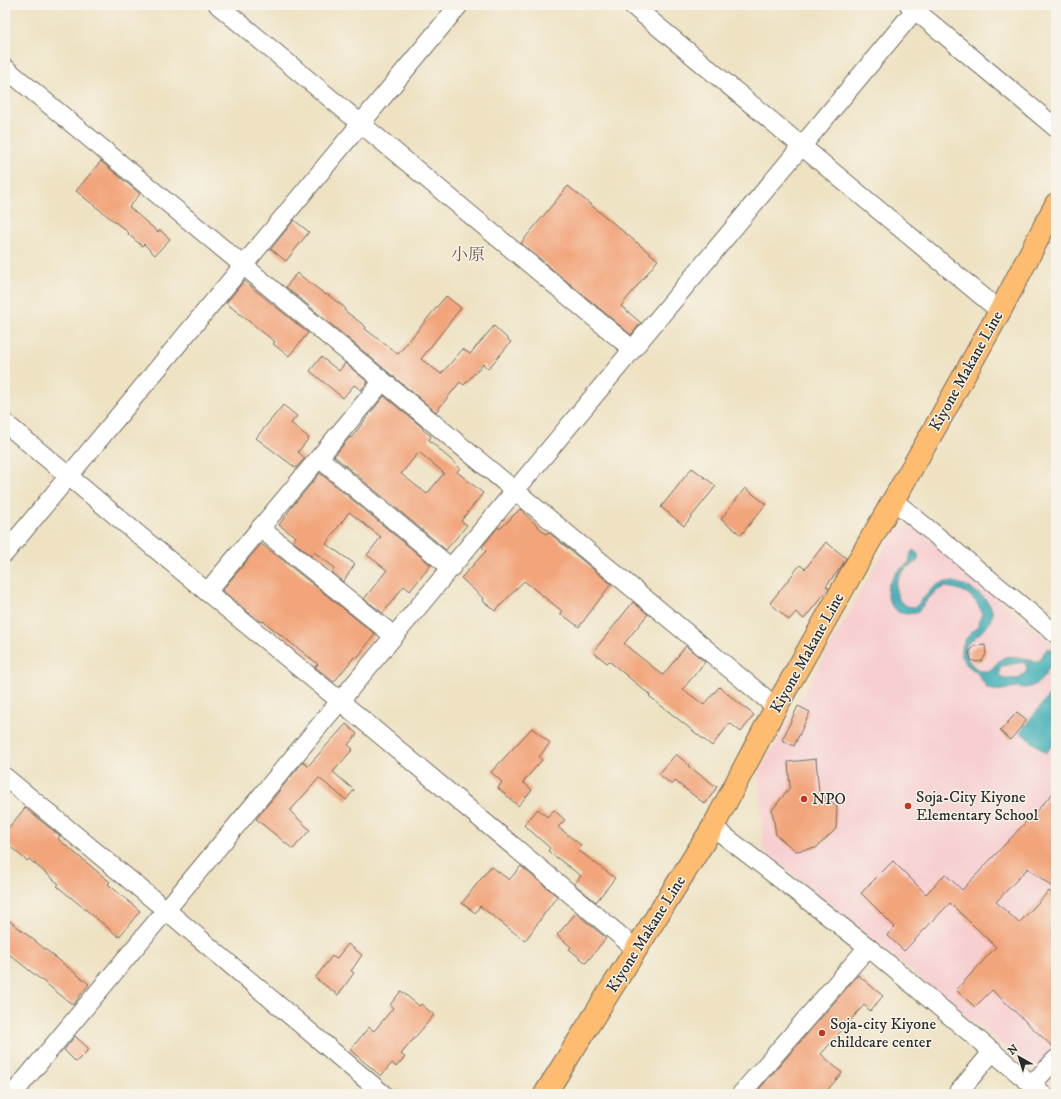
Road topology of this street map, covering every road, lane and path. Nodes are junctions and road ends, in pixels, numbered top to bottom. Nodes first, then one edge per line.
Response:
1 (218, 5) edge
2 (459, 5) edge
3 (632, 5) edge
4 (912, 7) edge
5 (5, 68) edge
6 (361, 124) junction
7 (1056, 128) edge
8 (801, 146) junction
9 (1056, 204) edge
10 (243, 265) junction
11 (1000, 311) junction
12 (632, 349) junction
13 (382, 382) junction
14 (5, 423) edge
15 (319, 458) junction
16 (69, 476) junction
17 (514, 491) junction
18 (893, 500) junction
19 (260, 528) junction
20 (5, 553) edge
21 (451, 568) junction
22 (207, 592) junction
23 (1056, 634) edge
24 (394, 636) junction
25 (340, 700) junction
26 (776, 707) junction
27 (5, 777) edge
28 (713, 827) junction
29 (166, 910) junction
30 (868, 947) junction
31 (636, 949) junction
32 (993, 1051) junction
33 (1056, 1059) edge
34 (1038, 1089) edge
35 (13, 1094) edge
36 (383, 1094) edge
37 (545, 1094) edge
38 (741, 1094) edge
39 (957, 1094) edge

1 - 6 street
2 - 6 street
3 - 8 street
4 - 7 street
4 - 8 street
5 - 10 street
6 - 10 street
6 - 12 street
8 - 11 street
8 - 12 street
9 - 11 main road, Kiyone Makane Line
10 - 13 street
10 - 16 street
11 - 18 main road, Kiyone Makane Line
12 - 17 street
13 - 15 street
13 - 17 street
14 - 16 street
15 - 19 street
15 - 21 street
16 - 20 street
16 - 22 street
17 - 21 street
17 - 26 street
18 - 23 street
18 - 26 main road, Kiyone Makane Line
19 - 22 street
19 - 24 street
21 - 24 street
22 - 25 street
24 - 25 street
25 - 29 street
25 - 31 street
26 - 28 main road, Kiyone Makane Line
27 - 29 street
28 - 30 street
28 - 31 main road, Kiyone Makane Line
29 - 35 street
29 - 36 street
30 - 32 street
30 - 38 street
31 - 37 main road, Kiyone Makane Line
32 - 34 street
32 - 39 street
33 - 34 street

